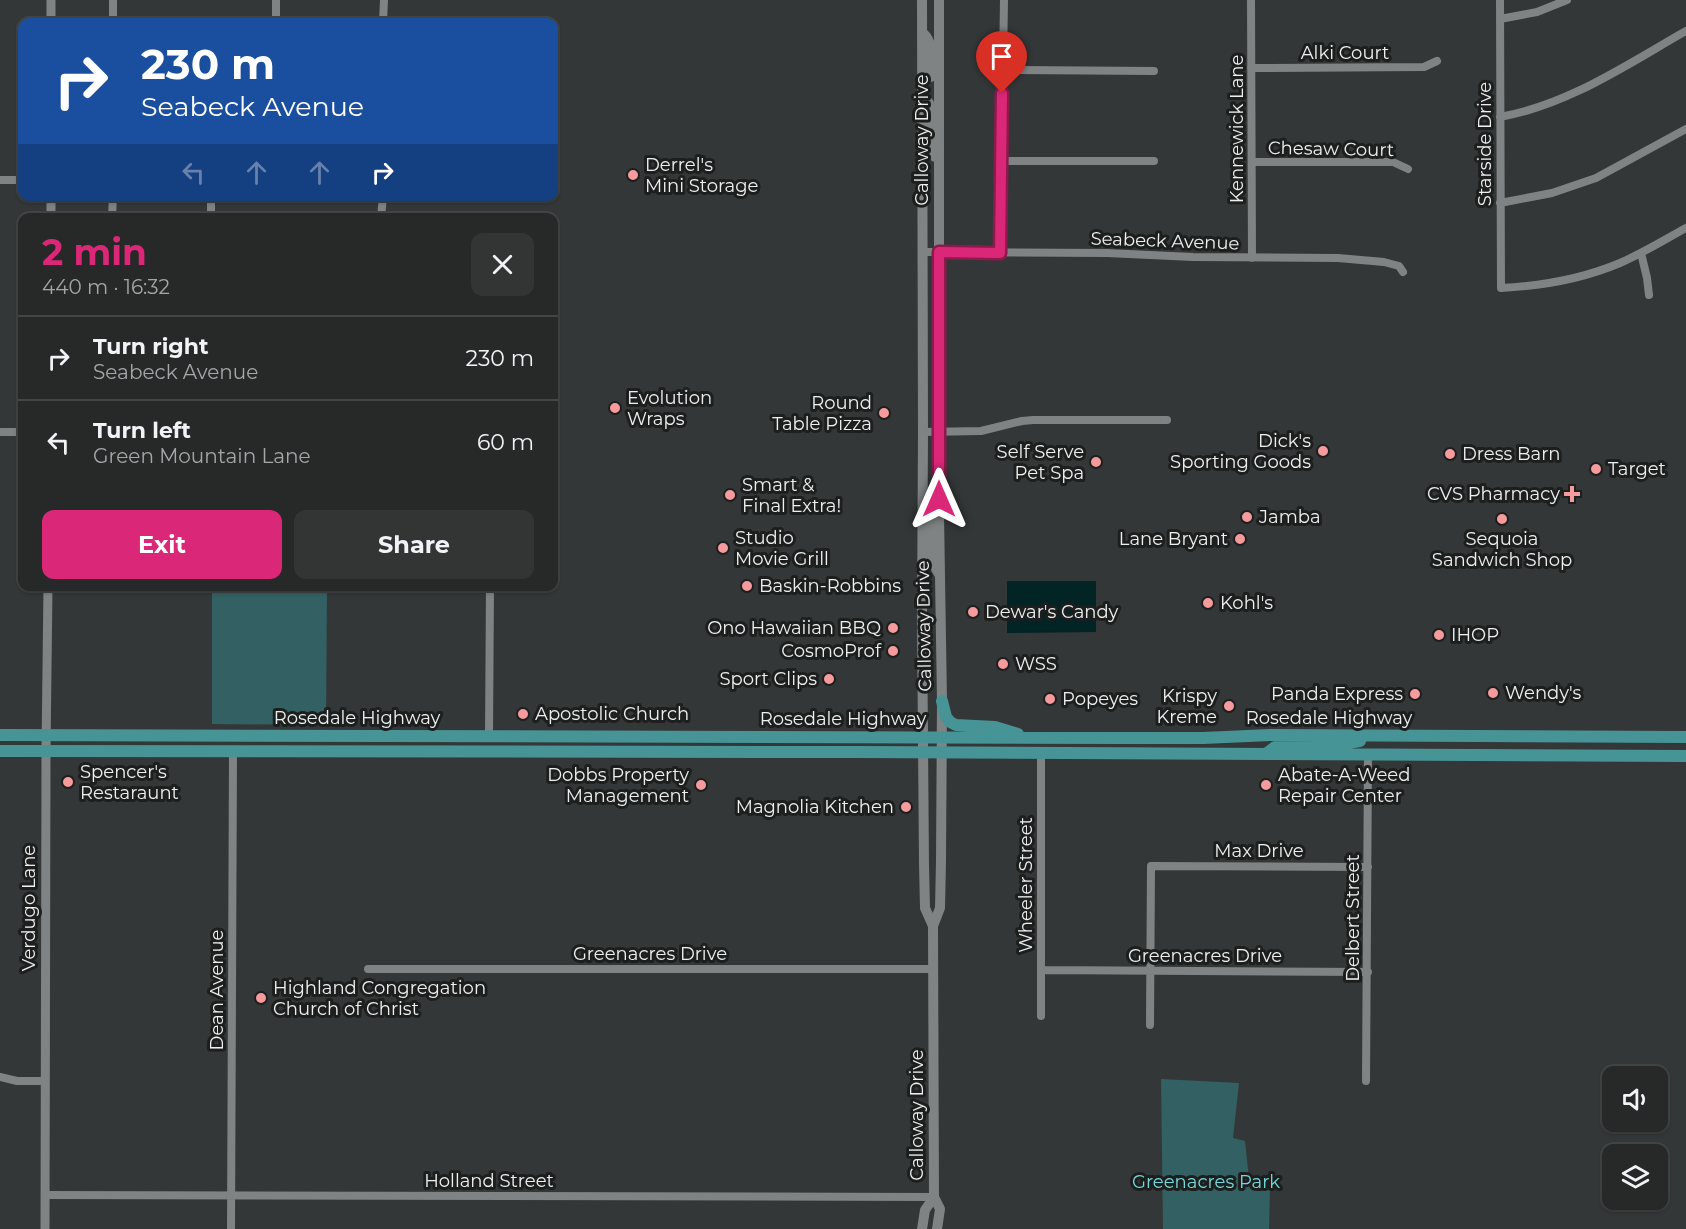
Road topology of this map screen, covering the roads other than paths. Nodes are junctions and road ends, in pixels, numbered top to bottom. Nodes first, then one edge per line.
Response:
1 (51, 0) edge
2 (113, 0) edge
3 (276, 0) edge
4 (384, 0) edge
5 (922, 0) edge
6 (939, 0) edge
7 (1004, 0) edge
8 (1251, 0) edge
9 (1500, 0) edge
10 (1567, 0) edge
11 (51, 18) edge
12 (113, 18) edge
13 (276, 18) edge
14 (383, 18) edge
15 (1500, 19) junction
16 (922, 32) junction
17 (1686, 32) edge
18 (1437, 61) dead end
19 (1251, 68) junction
20 (1003, 70) junction
21 (1154, 71) dead end
22 (923, 98) junction
23 (938, 101) junction
24 (1500, 117) junction
25 (1686, 129) edge
26 (1001, 161) junction
27 (1154, 161) dead end
28 (1252, 162) junction
29 (938, 166) junction
30 (1408, 169) dead end
31 (0, 180) edge
32 (18, 180) edge
33 (1500, 203) junction
34 (1686, 228) edge
35 (923, 252) junction
36 (939, 252) junction
37 (1000, 253) junction
38 (1641, 253) junction
39 (1252, 258) junction
40 (1403, 272) dead end
41 (1649, 295) dead end
42 (1167, 420) dead end
43 (0, 432) edge
44 (18, 432) edge
45 (923, 432) junction
46 (939, 432) junction
47 (923, 496) junction
48 (940, 576) junction
49 (48, 591) edge
50 (490, 591) edge
51 (942, 702) junction
52 (0, 735) edge
53 (46, 735) junction
54 (1375, 735) junction
55 (201, 736) junction
56 (352, 736) junction
57 (489, 736) junction
58 (1686, 736) edge
59 (655, 737) junction
60 (733, 737) junction
61 (923, 737) junction
62 (942, 737) junction
63 (1040, 737) junction
64 (0, 751) edge
65 (46, 751) junction
66 (137, 751) junction
67 (233, 752) junction
68 (502, 752) junction
69 (658, 752) junction
70 (923, 752) junction
71 (941, 752) junction
72 (1041, 753) junction
73 (1266, 754) junction
74 (1368, 755) junction
75 (1686, 756) edge
76 (1368, 867) junction
77 (933, 926) junction
78 (368, 969) dead end
79 (933, 969) junction
80 (1042, 970) junction
81 (1150, 971) junction
82 (1368, 972) junction
83 (1041, 1016) dead end
84 (1150, 1025) dead end
85 (0, 1077) edge
86 (1366, 1081) dead end
87 (45, 1082) junction
88 (45, 1195) junction
89 (231, 1195) junction
90 (934, 1197) junction
91 (45, 1229) edge
92 (231, 1229) edge
93 (922, 1229) edge
94 (937, 1229) edge

1 - 11 street
2 - 12 street
3 - 13 street
4 - 14 street
5 - 16 main road, Calloway Drive
6 - 23 main road, Calloway Drive
7 - 20 street
8 - 19 street, Kennewick Lane
9 - 15 street, Starside Drive
10 - 15 street
15 - 24 street, Starside Drive
16 - 22 main road, Calloway Drive
16 - 23 main road
17 - 24 street
18 - 19 street, Alki Court
19 - 28 street, Kennewick Lane
20 - 21 street
20 - 26 street
22 - 29 main road
22 - 35 main road, Calloway Drive
23 - 29 main road, Calloway Drive
24 - 33 street, Starside Drive
25 - 33 street
26 - 27 street
26 - 37 street
28 - 30 street, Chesaw Court
28 - 39 street, Kennewick Lane
29 - 36 main road, Calloway Drive
31 - 32 street
33 - 38 street, Starside Drive
34 - 38 street
35 - 36 street, Seabeck Avenue
35 - 45 main road, Calloway Drive
36 - 37 street, Seabeck Avenue
36 - 46 main road, Calloway Drive
37 - 39 street, Seabeck Avenue
38 - 41 street
39 - 40 street, Seabeck Avenue
42 - 46 street
43 - 44 street
45 - 46 street
45 - 47 main road, Calloway Drive
46 - 48 main road, Calloway Drive
47 - 48 main road
47 - 61 main road, Calloway Drive
48 - 51 main road, Calloway Drive
49 - 53 street, Verdugo Lane
50 - 57 street
51 - 62 main road, Calloway Drive
51 - 63 main road
52 - 53 main road, Rosedale Highway
53 - 55 main road, Rosedale Highway
53 - 65 street, Verdugo Lane
54 - 58 main road, Rosedale Highway
54 - 63 main road, Rosedale Highway
54 - 73 main road
55 - 56 main road, Rosedale Highway
55 - 66 main road
56 - 57 main road, Rosedale Highway
56 - 67 main road
57 - 59 main road, Rosedale Highway
59 - 60 main road, Rosedale Highway
59 - 68 main road
60 - 61 main road, Rosedale Highway
60 - 69 main road
61 - 62 main road, Rosedale Highway
61 - 70 main road, Calloway Drive
62 - 63 main road, Rosedale Highway
62 - 71 main road, Calloway Drive
64 - 65 main road, Rosedale Highway
65 - 66 main road, Rosedale Highway
65 - 87 street, Verdugo Lane
66 - 67 main road, Rosedale Highway
67 - 68 main road, Rosedale Highway
67 - 89 street, Dean Avenue
68 - 69 main road, Rosedale Highway
69 - 70 main road, Rosedale Highway
70 - 71 main road, Rosedale Highway
70 - 77 main road, Calloway Drive
71 - 72 main road, Rosedale Highway
71 - 77 main road, Calloway Drive
72 - 73 main road, Rosedale Highway
72 - 80 street, Wheeler Street
73 - 74 main road, Rosedale Highway
74 - 75 main road, Rosedale Highway
74 - 76 street, Delbert Street
76 - 81 street, Max Drive
76 - 82 street, Delbert Street
77 - 79 main road, Calloway Drive
78 - 79 street, Greenacres Drive
79 - 90 main road, Calloway Drive
80 - 81 street, Greenacres Drive
80 - 83 street, Wheeler Street
81 - 82 street, Greenacres Drive
81 - 84 street
82 - 86 street, Delbert Street
85 - 87 street
87 - 88 street, Verdugo Lane
88 - 89 street, Holland Street
88 - 91 street, Verdugo Lane
89 - 90 street, Holland Street
89 - 92 street, Dean Avenue
90 - 93 main road, Calloway Drive
90 - 94 main road, Calloway Drive

